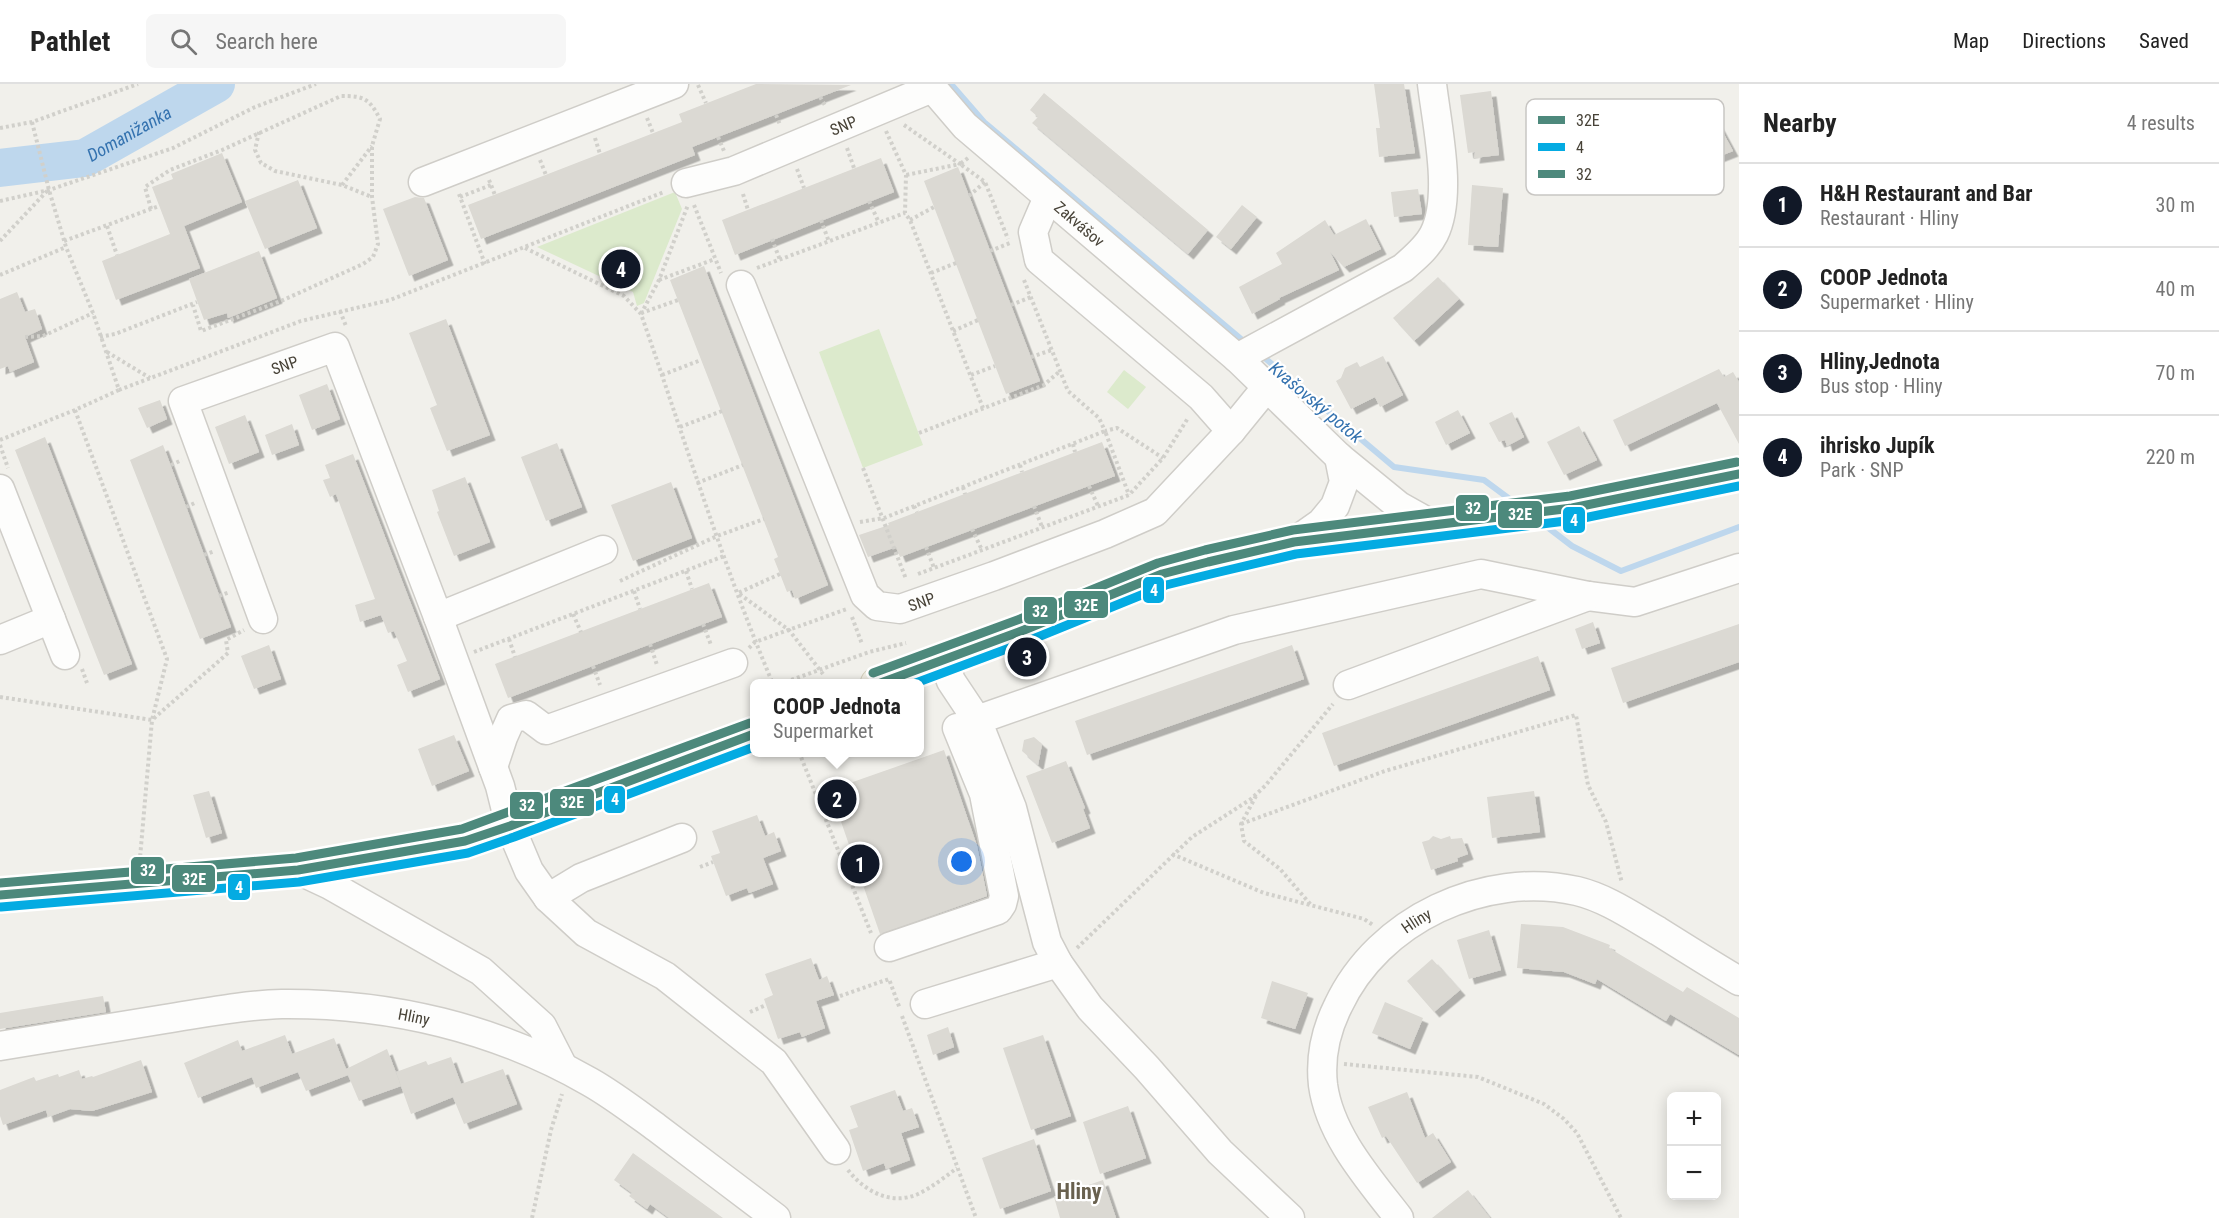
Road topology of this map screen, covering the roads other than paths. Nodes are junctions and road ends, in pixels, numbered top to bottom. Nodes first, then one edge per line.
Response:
1 (674, 84) edge
2 (1432, 84) edge
3 (930, 86) edge
4 (423, 182) dead end
5 (686, 183) road end
6 (1048, 197) junction
7 (738, 279) road end
8 (1249, 352) junction
9 (1266, 388) junction
10 (1231, 431) junction
11 (1339, 457) junction
12 (1739, 474) edge
13 (0, 489) edge
14 (1433, 525) junction
15 (1294, 542) junction
16 (603, 550) dead end
17 (1739, 568) edge
18 (1588, 596) junction
19 (438, 617) junction
20 (51, 619) junction
21 (263, 619) road end
22 (0, 640) edge
23 (65, 656) dead end
24 (942, 659) junction
25 (733, 663) road end
26 (890, 679) edge
27 (1348, 685) road end
28 (967, 724) junction
29 (750, 736) edge
30 (493, 767) junction
31 (510, 826) junction
32 (682, 838) dead end
33 (298, 870) junction
34 (0, 895) edge
35 (548, 898) junction
36 (883, 952) road end
37 (1052, 952) junction
38 (1739, 981) edge
39 (925, 1004) dead end
40 (0, 1046) edge
41 (563, 1067) junction
42 (836, 1150) road end
43 (776, 1218) edge
44 (1290, 1218) edge
45 (1398, 1218) edge

1 - 4 street
2 - 8 street
3 - 5 street, SNP
3 - 6 street, Zakvášov
6 - 8 street, Zakvášov
6 - 10 street
7 - 10 street, SNP
8 - 9 street, Zakvášov
9 - 10 street, SNP
9 - 11 street, Zakvášov
11 - 14 street, Zakvášov
11 - 15 street
12 - 14 main road
13 - 20 street
14 - 15 main road
15 - 24 main road
16 - 19 street
17 - 18 street
18 - 27 street
18 - 28 street
19 - 21 street, SNP
19 - 30 street, SNP
20 - 22 street
20 - 23 street
24 - 26 main road
24 - 28 street
25 - 30 street
28 - 36 street
28 - 37 street
29 - 31 main road
30 - 31 street, SNP
31 - 33 main road
31 - 35 street
32 - 35 street
33 - 34 main road
33 - 41 street
35 - 42 street
37 - 39 street
37 - 44 street
38 - 45 street, Hliny
40 - 41 street, Hliny
41 - 43 street, Hliny

